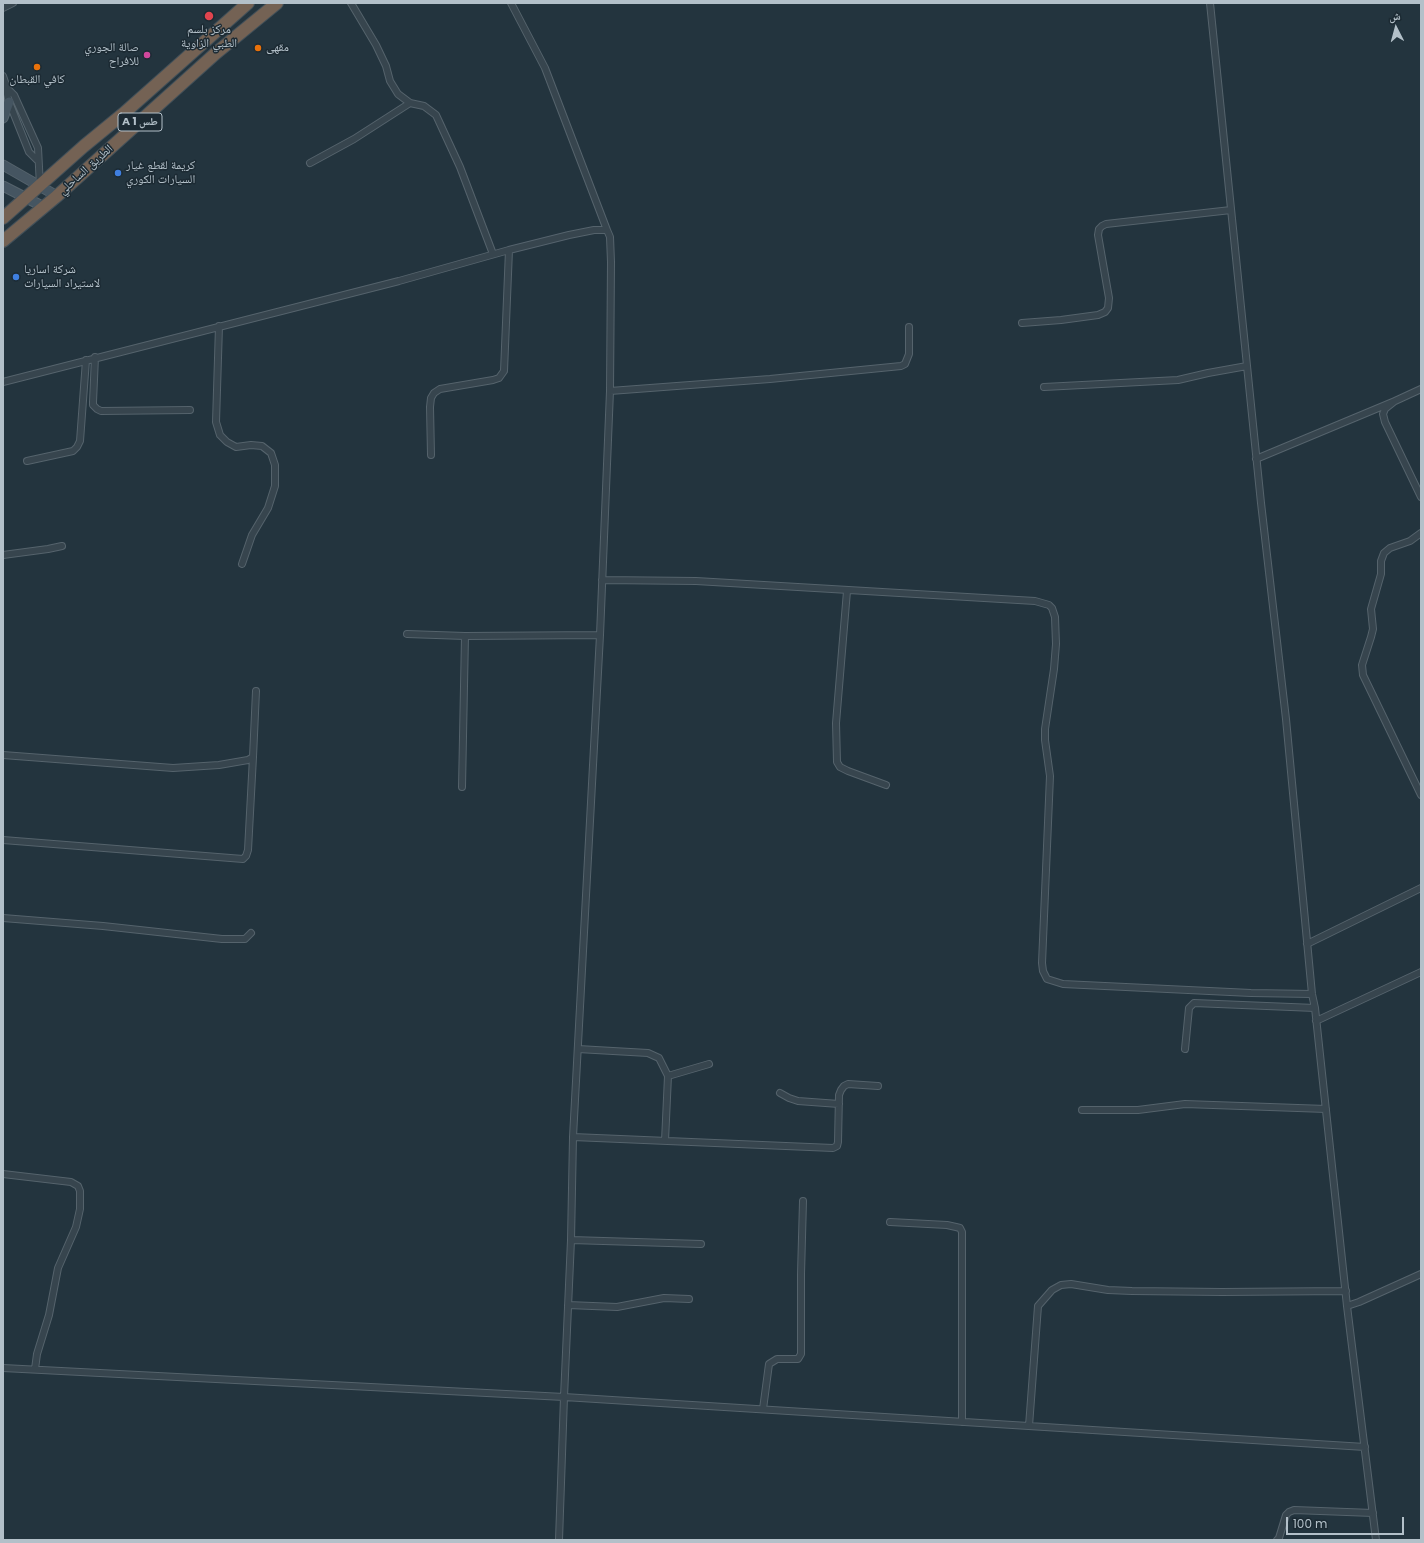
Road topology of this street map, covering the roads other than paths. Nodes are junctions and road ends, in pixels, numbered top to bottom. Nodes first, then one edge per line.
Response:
1 (13, 3) edge
2 (248, 3) edge
3 (277, 3) edge
4 (351, 3) edge
5 (511, 3) edge
6 (1210, 3) edge
7 (3, 8) edge
8 (3, 76) edge
9 (8, 88) junction
10 (9, 102) junction
11 (410, 104) junction
12 (3, 118) edge
13 (37, 160) junction
14 (310, 163) dead end
15 (3, 165) edge
16 (3, 186) edge
17 (40, 186) junction
18 (57, 196) junction
19 (26, 197) junction
20 (44, 207) junction
21 (1231, 210) junction
22 (3, 218) edge
23 (607, 230) junction
24 (3, 241) edge
25 (509, 250) junction
26 (493, 254) junction
27 (1022, 323) dead end
28 (219, 326) junction
29 (909, 327) dead end
30 (95, 358) junction
31 (86, 360) junction
32 (1247, 366) junction
33 (3, 382) edge
34 (1044, 387) dead end
35 (1421, 389) edge
36 (610, 391) junction
37 (1395, 401) junction
38 (190, 410) dead end
39 (431, 455) dead end
40 (1256, 459) junction
41 (27, 461) dead end
42 (1421, 497) edge
43 (1421, 534) edge
44 (62, 546) dead end
45 (3, 555) edge
46 (242, 564) dead end
47 (602, 580) junction
48 (848, 590) junction
49 (407, 634) dead end
50 (600, 635) junction
51 (464, 636) junction
52 (256, 691) dead end
53 (3, 754) edge
54 (253, 758) junction
55 (886, 785) dead end
56 (462, 787) dead end
57 (1421, 795) edge
58 (3, 840) edge
59 (1421, 888) edge
60 (3, 918) edge
61 (251, 933) dead end
62 (1307, 944) junction
63 (1421, 972) edge
64 (1312, 994) junction
65 (1315, 1008) junction
66 (1316, 1021) junction
67 (578, 1049) junction
68 (1184, 1049) dead end
69 (708, 1064) dead end
70 (668, 1076) junction
71 (878, 1086) dead end
72 (780, 1093) dead end
73 (839, 1104) junction
74 (1326, 1109) junction
75 (1082, 1110) dead end
76 (573, 1137) junction
77 (665, 1140) junction
78 (3, 1174) edge
79 (803, 1201) dead end
80 (890, 1222) dead end
81 (571, 1240) junction
82 (701, 1244) dead end
83 (1421, 1274) edge
84 (1346, 1291) junction
85 (689, 1299) dead end
86 (568, 1305) junction
87 (1347, 1306) junction
88 (3, 1368) edge
89 (35, 1369) junction
90 (564, 1397) junction
91 (763, 1409) junction
92 (962, 1422) junction
93 (1029, 1426) junction
94 (1365, 1448) junction
95 (1373, 1513) junction
96 (559, 1540) edge
97 (1277, 1540) edge
98 (1376, 1540) edge

1 - 7 street
2 - 17 highway, الطريق الساحلي / A 1 طس
3 - 18 highway, الطريق الساحلي / A 1 طس
4 - 11 street
5 - 23 street
6 - 21 street
8 - 9 street
9 - 10 street
9 - 13 street
10 - 12 main road
10 - 13 street
11 - 14 street
11 - 26 street
13 - 17 street
15 - 17 main road
16 - 19 main road
17 - 18 main road
17 - 19 highway, الطريق الساحلي / A 1 طس
18 - 20 highway, الطريق الساحلي / A 1 طس
19 - 20 main road
19 - 22 highway, الطريق الساحلي / A 1 طس
20 - 24 highway, الطريق الساحلي / A 1 طس
21 - 27 street
21 - 32 street
23 - 25 street
23 - 36 street
25 - 26 street
25 - 39 street
26 - 28 street
28 - 30 street
28 - 46 street
29 - 36 street
30 - 31 street
30 - 38 street
31 - 33 street
31 - 41 street
32 - 34 street
32 - 40 street
35 - 37 street
36 - 47 street
37 - 40 street
37 - 42 street
40 - 62 street
43 - 57 street
44 - 45 street
47 - 48 street
47 - 50 street
48 - 55 street
48 - 64 street
49 - 51 street
50 - 51 street
50 - 67 street
51 - 56 street
52 - 54 street
53 - 54 street
54 - 58 street
59 - 62 street
60 - 61 street
62 - 64 street
63 - 66 street
64 - 65 street
65 - 66 street
65 - 68 street
66 - 74 street
67 - 70 street
67 - 76 street
69 - 70 street
70 - 77 street
71 - 73 street
72 - 73 street
73 - 77 street
74 - 75 street
74 - 84 street
76 - 77 street
76 - 81 street
78 - 89 street
79 - 91 street
80 - 92 street
81 - 82 street
81 - 86 street
83 - 87 street
84 - 87 street
84 - 93 street
85 - 86 street
86 - 90 street
87 - 94 street
88 - 89 street
89 - 90 street
90 - 91 street
90 - 96 street
91 - 92 street
92 - 93 street
93 - 94 street
94 - 95 street
95 - 97 street
95 - 98 street

